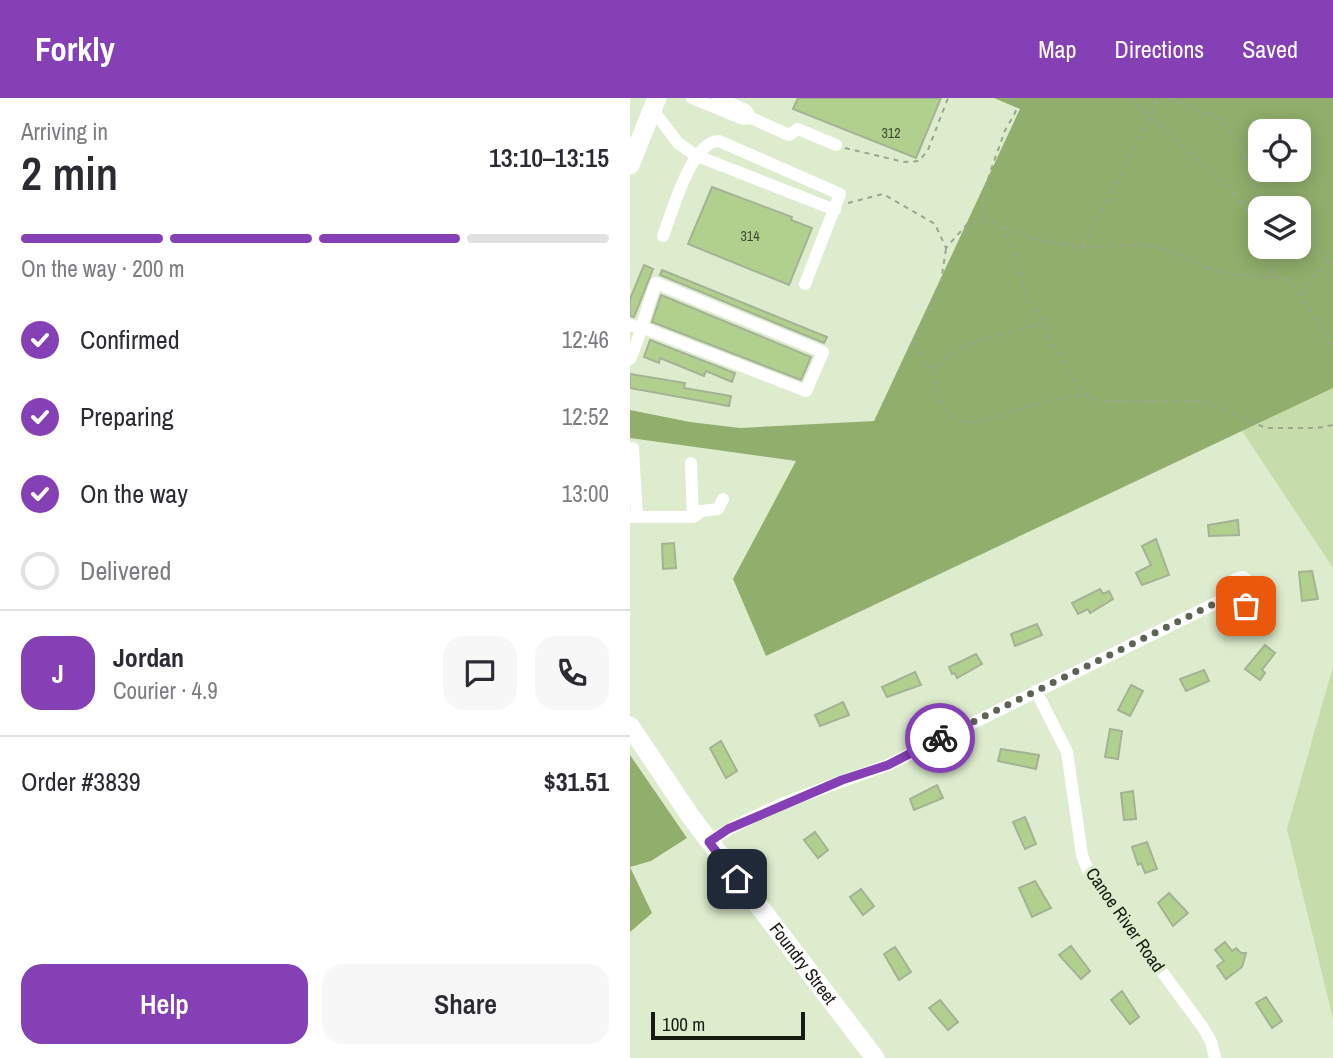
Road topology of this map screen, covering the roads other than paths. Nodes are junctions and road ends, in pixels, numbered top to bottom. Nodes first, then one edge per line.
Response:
1 (692, 98) edge
2 (721, 101) edge
3 (655, 104) edge
4 (836, 145) road end
5 (695, 155) junction
6 (630, 165) edge
7 (835, 210) junction
8 (663, 236) dead end
9 (805, 284) dead end
10 (634, 326) edge
11 (630, 359) edge
12 (633, 449) dead end
13 (691, 463) dead end
14 (723, 499) dead end
15 (634, 517) edge
16 (693, 517) junction
17 (1224, 599) dead end
18 (1035, 691) junction
19 (631, 732) edge
20 (709, 842) junction
21 (875, 1058) edge
22 (1215, 1058) edge

1 - 2 street
2 - 4 street
3 - 5 street
3 - 6 highway
5 - 7 street
5 - 7 street
5 - 8 street
7 - 9 street
10 - 10 street
10 - 11 street
12 - 15 street
13 - 16 street
14 - 16 street
15 - 16 street
17 - 18 street
18 - 20 street
18 - 22 street, Canoe River Road
19 - 20 highway, Foundry Street
20 - 21 highway, Foundry Street

